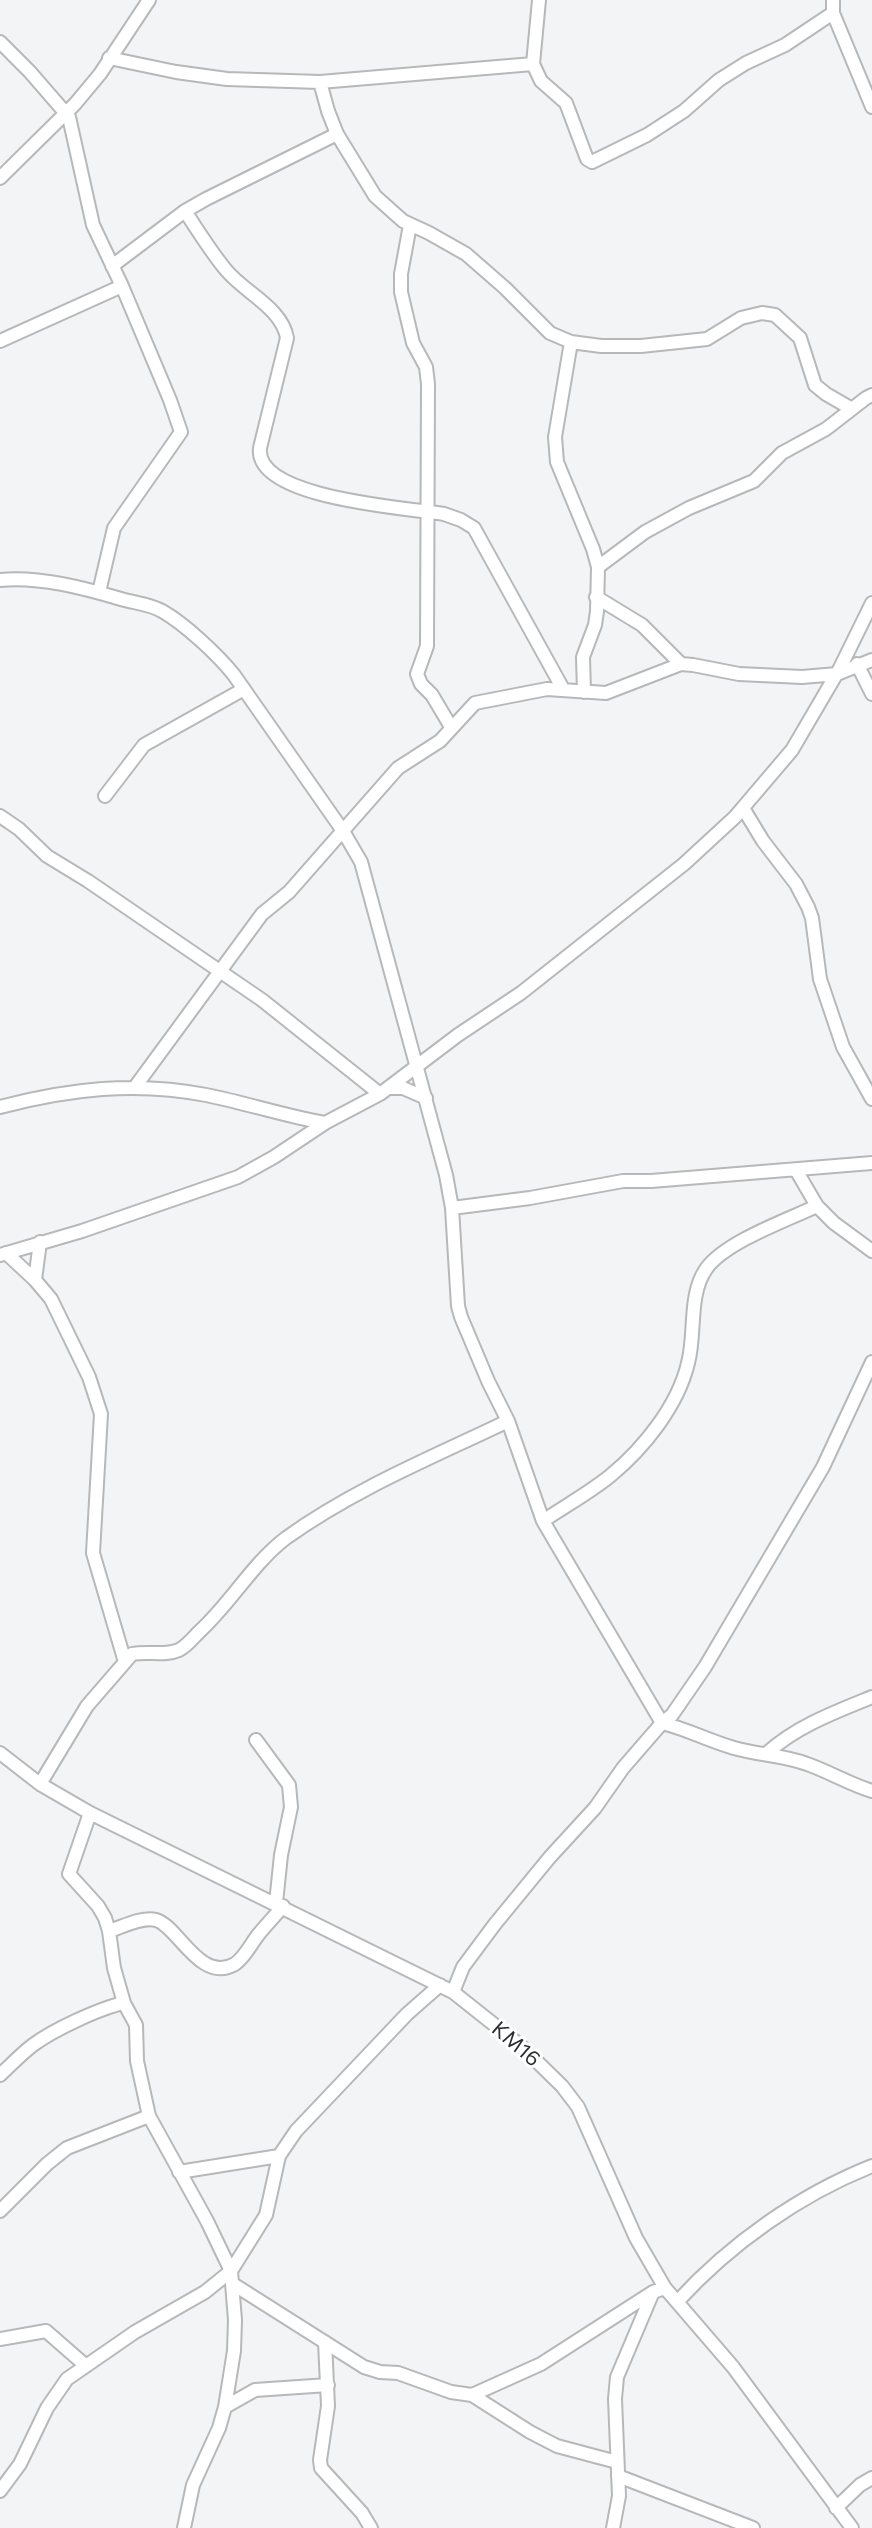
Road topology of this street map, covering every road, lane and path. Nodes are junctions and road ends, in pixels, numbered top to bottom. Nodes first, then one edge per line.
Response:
1 (149, 0) edge
2 (539, 0) edge
3 (833, 6) edge
4 (0, 42) edge
5 (110, 58) junction
6 (533, 64) junction
7 (320, 82) junction
8 (872, 107) edge
9 (65, 113) junction
10 (337, 134) junction
11 (0, 178) edge
12 (185, 211) junction
13 (410, 225) junction
14 (112, 266) junction
15 (122, 286) junction
16 (0, 341) edge
17 (570, 342) junction
18 (872, 396) edge
19 (852, 409) junction
20 (427, 511) junction
21 (598, 567) junction
22 (0, 580) edge
23 (99, 592) junction
24 (596, 597) junction
25 (872, 603) edge
26 (872, 660) edge
27 (681, 664) junction
28 (857, 664) junction
29 (837, 674) junction
30 (244, 689) junction
31 (563, 689) junction
32 (584, 692) junction
33 (872, 694) edge
34 (451, 727) junction
35 (105, 796) dead end
36 (743, 808) junction
37 (0, 816) edge
38 (343, 831) junction
39 (221, 972) junction
40 (416, 1068) junction
41 (135, 1087) junction
42 (384, 1091) junction
43 (426, 1098) junction
44 (872, 1099) edge
45 (0, 1107) edge
46 (326, 1123) junction
47 (872, 1163) edge
48 (796, 1170) junction
49 (817, 1206) junction
50 (452, 1208) junction
51 (40, 1242) junction
52 (872, 1251) edge
53 (3, 1254) edge
54 (35, 1280) junction
55 (871, 1368) edge
56 (508, 1421) junction
57 (543, 1521) junction
58 (125, 1662) junction
59 (872, 1697) edge
60 (662, 1723) junction
61 (256, 1741) dead end
62 (767, 1753) junction
63 (1, 1756) edge
64 (40, 1784) junction
65 (872, 1791) edge
66 (90, 1813) junction
67 (279, 1904) junction
68 (109, 1931) junction
69 (440, 1985) junction
70 (453, 1992) junction
71 (124, 2003) junction
72 (0, 2075) edge
73 (149, 2116) junction
74 (279, 2157) junction
75 (872, 2166) edge
76 (179, 2172) junction
77 (0, 2211) edge
78 (232, 2277) junction
79 (659, 2290) junction
80 (677, 2302) junction
81 (0, 2339) edge
82 (326, 2342) junction
83 (85, 2365) junction
84 (328, 2385) junction
85 (472, 2395) junction
86 (225, 2407) junction
87 (617, 2462) junction
88 (618, 2476) junction
89 (872, 2478) edge
90 (0, 2491) edge
91 (836, 2508) junction
92 (184, 2528) edge
93 (371, 2528) edge
94 (612, 2528) edge
95 (753, 2528) edge
96 (852, 2528) edge

1 - 5 street
2 - 6 street
3 - 6 street
3 - 8 street
4 - 9 street
5 - 7 street
5 - 9 street
6 - 7 street
7 - 10 street
9 - 11 street
9 - 14 street
10 - 12 street
10 - 13 street
12 - 14 street
12 - 20 street
13 - 17 street
13 - 20 street
14 - 15 street
15 - 16 street
15 - 23 street
17 - 19 street
17 - 21 street
18 - 19 street
19 - 21 street
20 - 31 street
20 - 34 street
21 - 24 street
22 - 23 street
23 - 30 street
24 - 27 street
24 - 32 street
25 - 29 street
26 - 28 street
27 - 29 street
27 - 32 street
28 - 29 street
28 - 33 street
29 - 36 street
30 - 35 street
30 - 38 street
31 - 32 street
31 - 34 street
34 - 38 street
36 - 40 street
36 - 44 street
37 - 39 street
38 - 39 street
38 - 40 street
39 - 41 street
39 - 42 street
40 - 42 street
40 - 43 street
41 - 45 street
41 - 46 street
42 - 43 street
42 - 46 street
43 - 50 street
46 - 51 street
47 - 48 street
48 - 49 street
48 - 50 street
49 - 52 street
49 - 57 street
50 - 56 street
51 - 53 street
51 - 54 street
53 - 54 street
54 - 58 street
55 - 60 street
56 - 57 street
56 - 58 street
57 - 60 street
58 - 64 street
59 - 62 street
60 - 62 street
60 - 70 street
61 - 67 street
62 - 65 street
63 - 64 street, KM16
64 - 66 street, KM16
66 - 67 street, KM16
66 - 68 street
67 - 68 street
67 - 69 street, KM16
68 - 71 street
69 - 70 street, KM16
69 - 74 street
70 - 79 street, KM16
71 - 72 street
71 - 73 street
73 - 76 street
73 - 77 street
74 - 76 street
74 - 78 street
75 - 80 street
76 - 78 street
78 - 82 street
78 - 83 street
78 - 86 street
79 - 80 street, KM16
79 - 85 street
79 - 87 street
80 - 91 street, KM16
81 - 83 street
82 - 84 street
82 - 85 street
83 - 90 street
84 - 86 street
84 - 93 street
85 - 87 street
86 - 92 street
87 - 88 street
88 - 94 street
88 - 95 street
89 - 91 street
91 - 96 street, KM16

